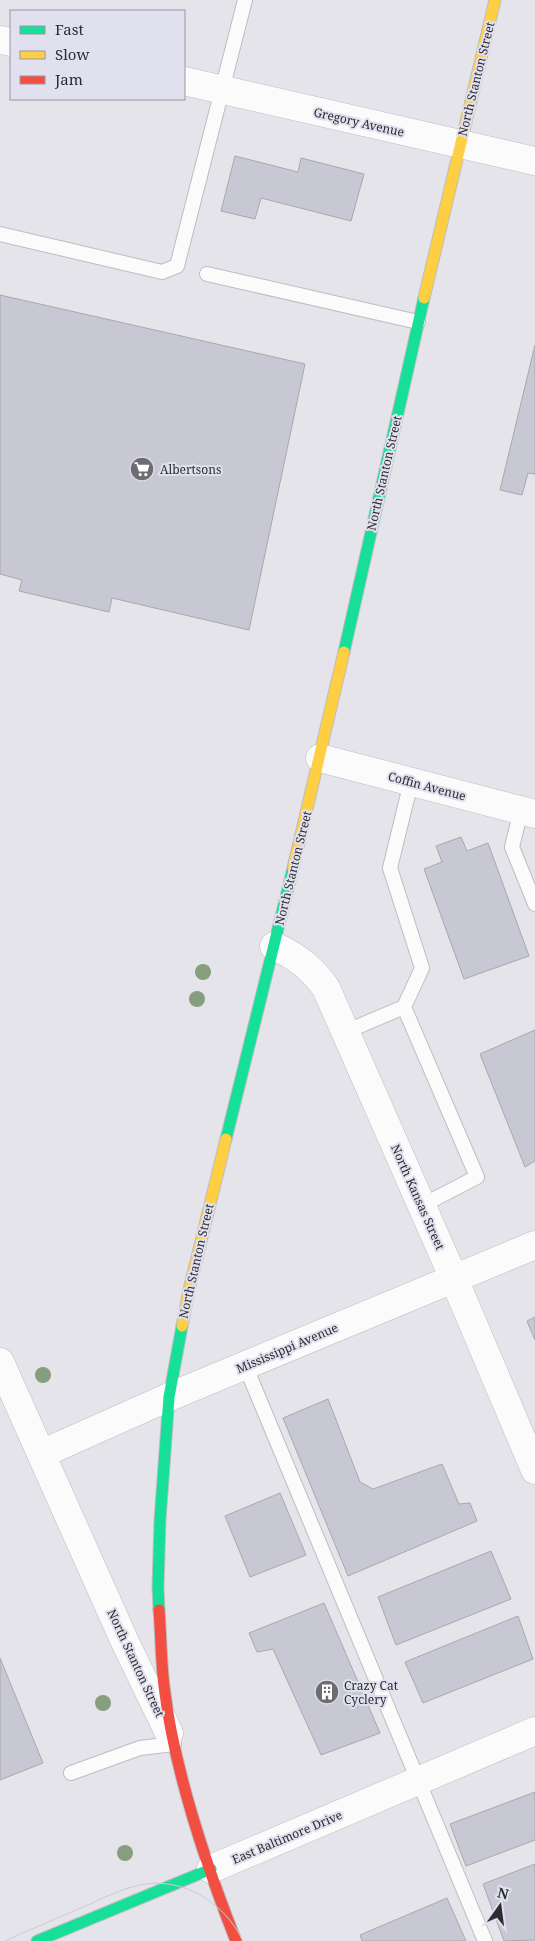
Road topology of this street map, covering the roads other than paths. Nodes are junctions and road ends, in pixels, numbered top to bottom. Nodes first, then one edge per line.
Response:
1 (245, 0) edge
2 (495, 0) edge
3 (185, 81) edge
4 (222, 90) junction
5 (460, 145) junction
6 (535, 162) edge
7 (0, 234) edge
8 (207, 274) dead end
9 (418, 322) junction
10 (320, 758) junction
11 (411, 782) junction
12 (528, 812) edge
13 (535, 904) edge
14 (274, 946) junction
15 (404, 1007) junction
16 (345, 1032) junction
17 (421, 1206) junction
18 (535, 1245) edge
19 (454, 1279) junction
20 (0, 1362) edge
21 (246, 1365) junction
22 (169, 1397) junction
23 (41, 1454) junction
24 (535, 1470) edge
25 (535, 1731) edge
26 (174, 1744) junction
27 (71, 1773) dead end
28 (417, 1781) junction
29 (211, 1869) junction
30 (38, 1941) edge
31 (236, 1941) edge
32 (485, 1941) edge

1 - 4 lane
2 - 5 street, North Stanton Street
3 - 4 street, Gregory Avenue
4 - 5 street, Gregory Avenue
4 - 7 lane
5 - 6 street, Gregory Avenue
5 - 9 street, North Stanton Street
8 - 9 lane
9 - 10 street, North Stanton Street
10 - 11 street, Coffin Avenue
10 - 14 street, North Stanton Street
11 - 12 street, Coffin Avenue
11 - 15 lane
12 - 13 lane
14 - 16 street, North Kansas Street
14 - 22 street, North Stanton Street
15 - 16 lane
15 - 17 lane
16 - 17 street, North Kansas Street
17 - 19 street, North Kansas Street
18 - 19 street, Mississippi Avenue
19 - 21 street, Mississippi Avenue
19 - 24 street, North Kansas Street
20 - 23 street, North Stanton Street
21 - 22 street, Mississippi Avenue
21 - 28 lane
22 - 23 street, Mississippi Avenue
22 - 26 street, North Stanton Street
23 - 26 street, North Stanton Street
25 - 28 street, East Baltimore Drive
26 - 27 lane
26 - 29 street, North Stanton Street
28 - 29 street, East Baltimore Drive
28 - 32 lane
29 - 30 street, East Baltimore Drive
29 - 31 street, North Stanton Street

